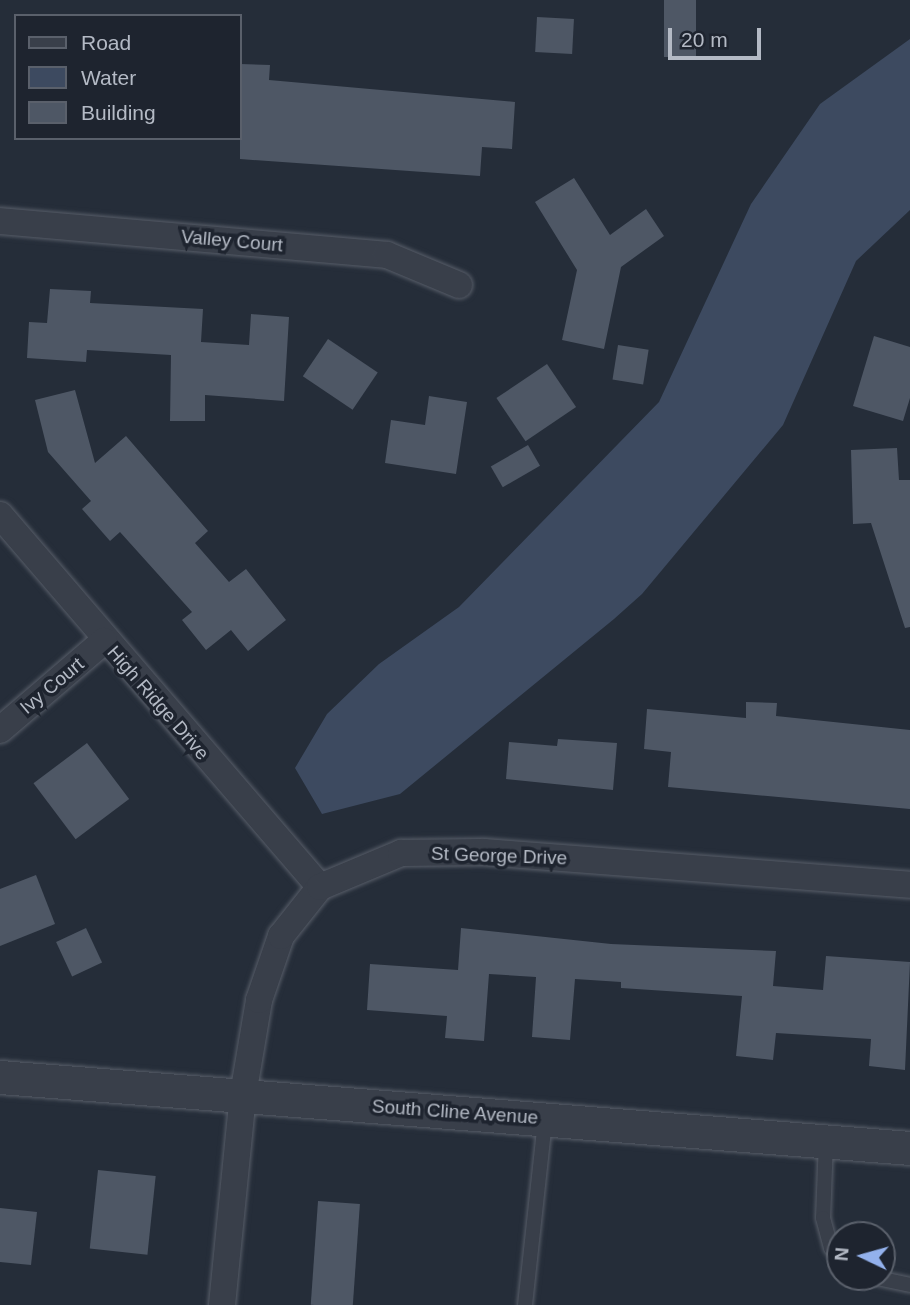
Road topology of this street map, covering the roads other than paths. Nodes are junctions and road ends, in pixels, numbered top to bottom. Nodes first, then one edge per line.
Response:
1 (0, 221) edge
2 (459, 285) dead end
3 (0, 515) edge
4 (104, 641) junction
5 (0, 730) edge
6 (910, 884) edge
7 (320, 887) junction
8 (0, 1077) edge
9 (243, 1096) junction
10 (545, 1118) junction
11 (826, 1141) junction
12 (910, 1148) edge
13 (826, 1229) edge
14 (222, 1305) edge
15 (525, 1305) edge

1 - 2 street, Valley Court
3 - 4 street, High Ridge Drive
4 - 5 street, Ivy Court
4 - 7 street, High Ridge Drive
6 - 7 street, St George Drive
7 - 9 street, St George Drive
8 - 9 street, South Cline Avenue
9 - 10 street, South Cline Avenue
9 - 14 street, St George Drive
10 - 11 street, South Cline Avenue
10 - 15 lane
11 - 12 street, South Cline Avenue
11 - 13 lane

